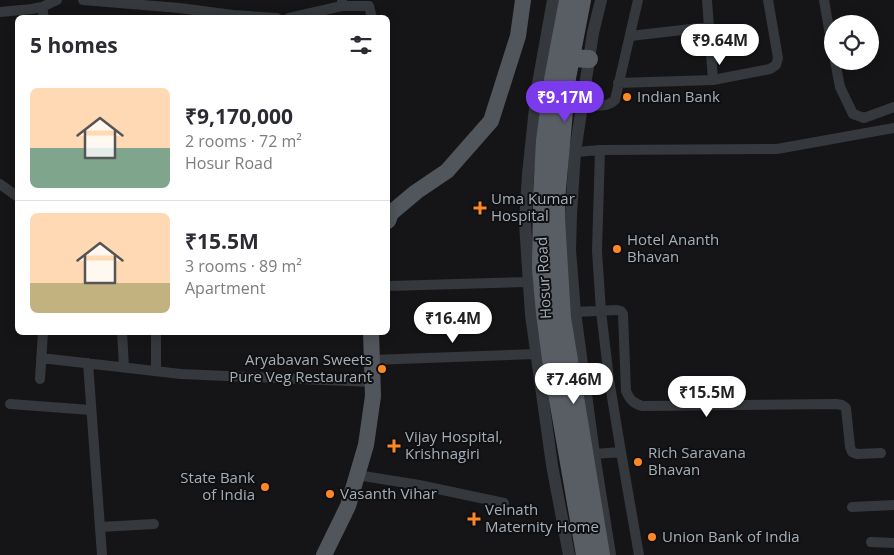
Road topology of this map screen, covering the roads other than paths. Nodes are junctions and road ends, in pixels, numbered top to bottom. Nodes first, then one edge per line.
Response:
1 (57, 0) edge
2 (83, 0) edge
3 (523, 0) edge
4 (553, 0) edge
5 (568, 0) edge
6 (582, 0) edge
7 (601, 0) edge
8 (638, 0) edge
9 (707, 0) edge
10 (768, 0) edge
11 (824, 0) edge
12 (105, 1) edge
13 (342, 3) edge
14 (37, 8) junction
15 (1, 12) edge
16 (42, 15) edge
17 (233, 15) edge
18 (300, 15) edge
19 (371, 15) edge
20 (827, 15) edge
21 (709, 27) junction
22 (630, 36) junction
23 (571, 58) junction
24 (589, 59) junction
25 (837, 70) edge
26 (713, 80) junction
27 (618, 83) junction
28 (582, 104) junction
29 (894, 107) edge
30 (894, 128) edge
31 (600, 150) junction
32 (575, 152) junction
33 (0, 184) edge
34 (15, 196) edge
35 (390, 216) edge
36 (528, 282) junction
37 (390, 286) edge
38 (601, 311) junction
39 (576, 312) junction
40 (43, 335) edge
41 (122, 335) edge
42 (156, 335) edge
43 (371, 335) edge
44 (536, 354) junction
45 (41, 358) junction
46 (372, 360) junction
47 (88, 363) junction
48 (124, 367) junction
49 (156, 371) junction
50 (40, 379) dead end
51 (372, 382) junction
52 (10, 404) dead end
53 (91, 410) junction
54 (573, 438) junction
55 (621, 452) junction
56 (881, 453) dead end
57 (594, 454) junction
58 (357, 475) junction
59 (504, 503) dead end
60 (894, 505) edge
61 (852, 507) dead end
62 (154, 524) dead end
63 (100, 528) junction
64 (871, 542) dead end
65 (894, 543) edge
66 (102, 555) edge
67 (324, 555) edge
68 (569, 555) edge
69 (585, 555) edge
70 (601, 555) edge
71 (610, 555) edge
72 (639, 555) edge

1 - 14 street
2 - 12 street
3 - 35 main road
4 - 36 street
5 - 54 highway, Hosur Road
6 - 23 highway, Hosur Road
7 - 24 street
8 - 22 street
9 - 21 street
10 - 26 street
11 - 20 street
12 - 17 street
13 - 18 street
13 - 19 street
14 - 15 street
14 - 16 street
21 - 22 street
21 - 26 street
22 - 27 street
23 - 24 highway
23 - 54 highway, Hosur Road
24 - 28 street
25 - 29 street
26 - 27 street
27 - 28 street
28 - 32 street
30 - 31 street
31 - 32 street
31 - 38 street
32 - 39 street
33 - 34 street
36 - 37 street
36 - 44 street
38 - 39 street
38 - 55 street
38 - 56 street
39 - 57 street
40 - 45 street
41 - 48 street
42 - 49 street
43 - 46 main road
44 - 46 street
44 - 68 street
45 - 47 street
45 - 50 street
46 - 51 main road
47 - 48 street
47 - 53 street
48 - 49 street
49 - 51 street
51 - 58 main road
52 - 53 street
53 - 63 street
54 - 69 highway, Hosur Road
54 - 70 highway, Hosur Road
55 - 57 street
55 - 72 street
57 - 71 street
58 - 59 street
58 - 67 main road
60 - 61 street
62 - 63 street
63 - 66 street
64 - 65 street

